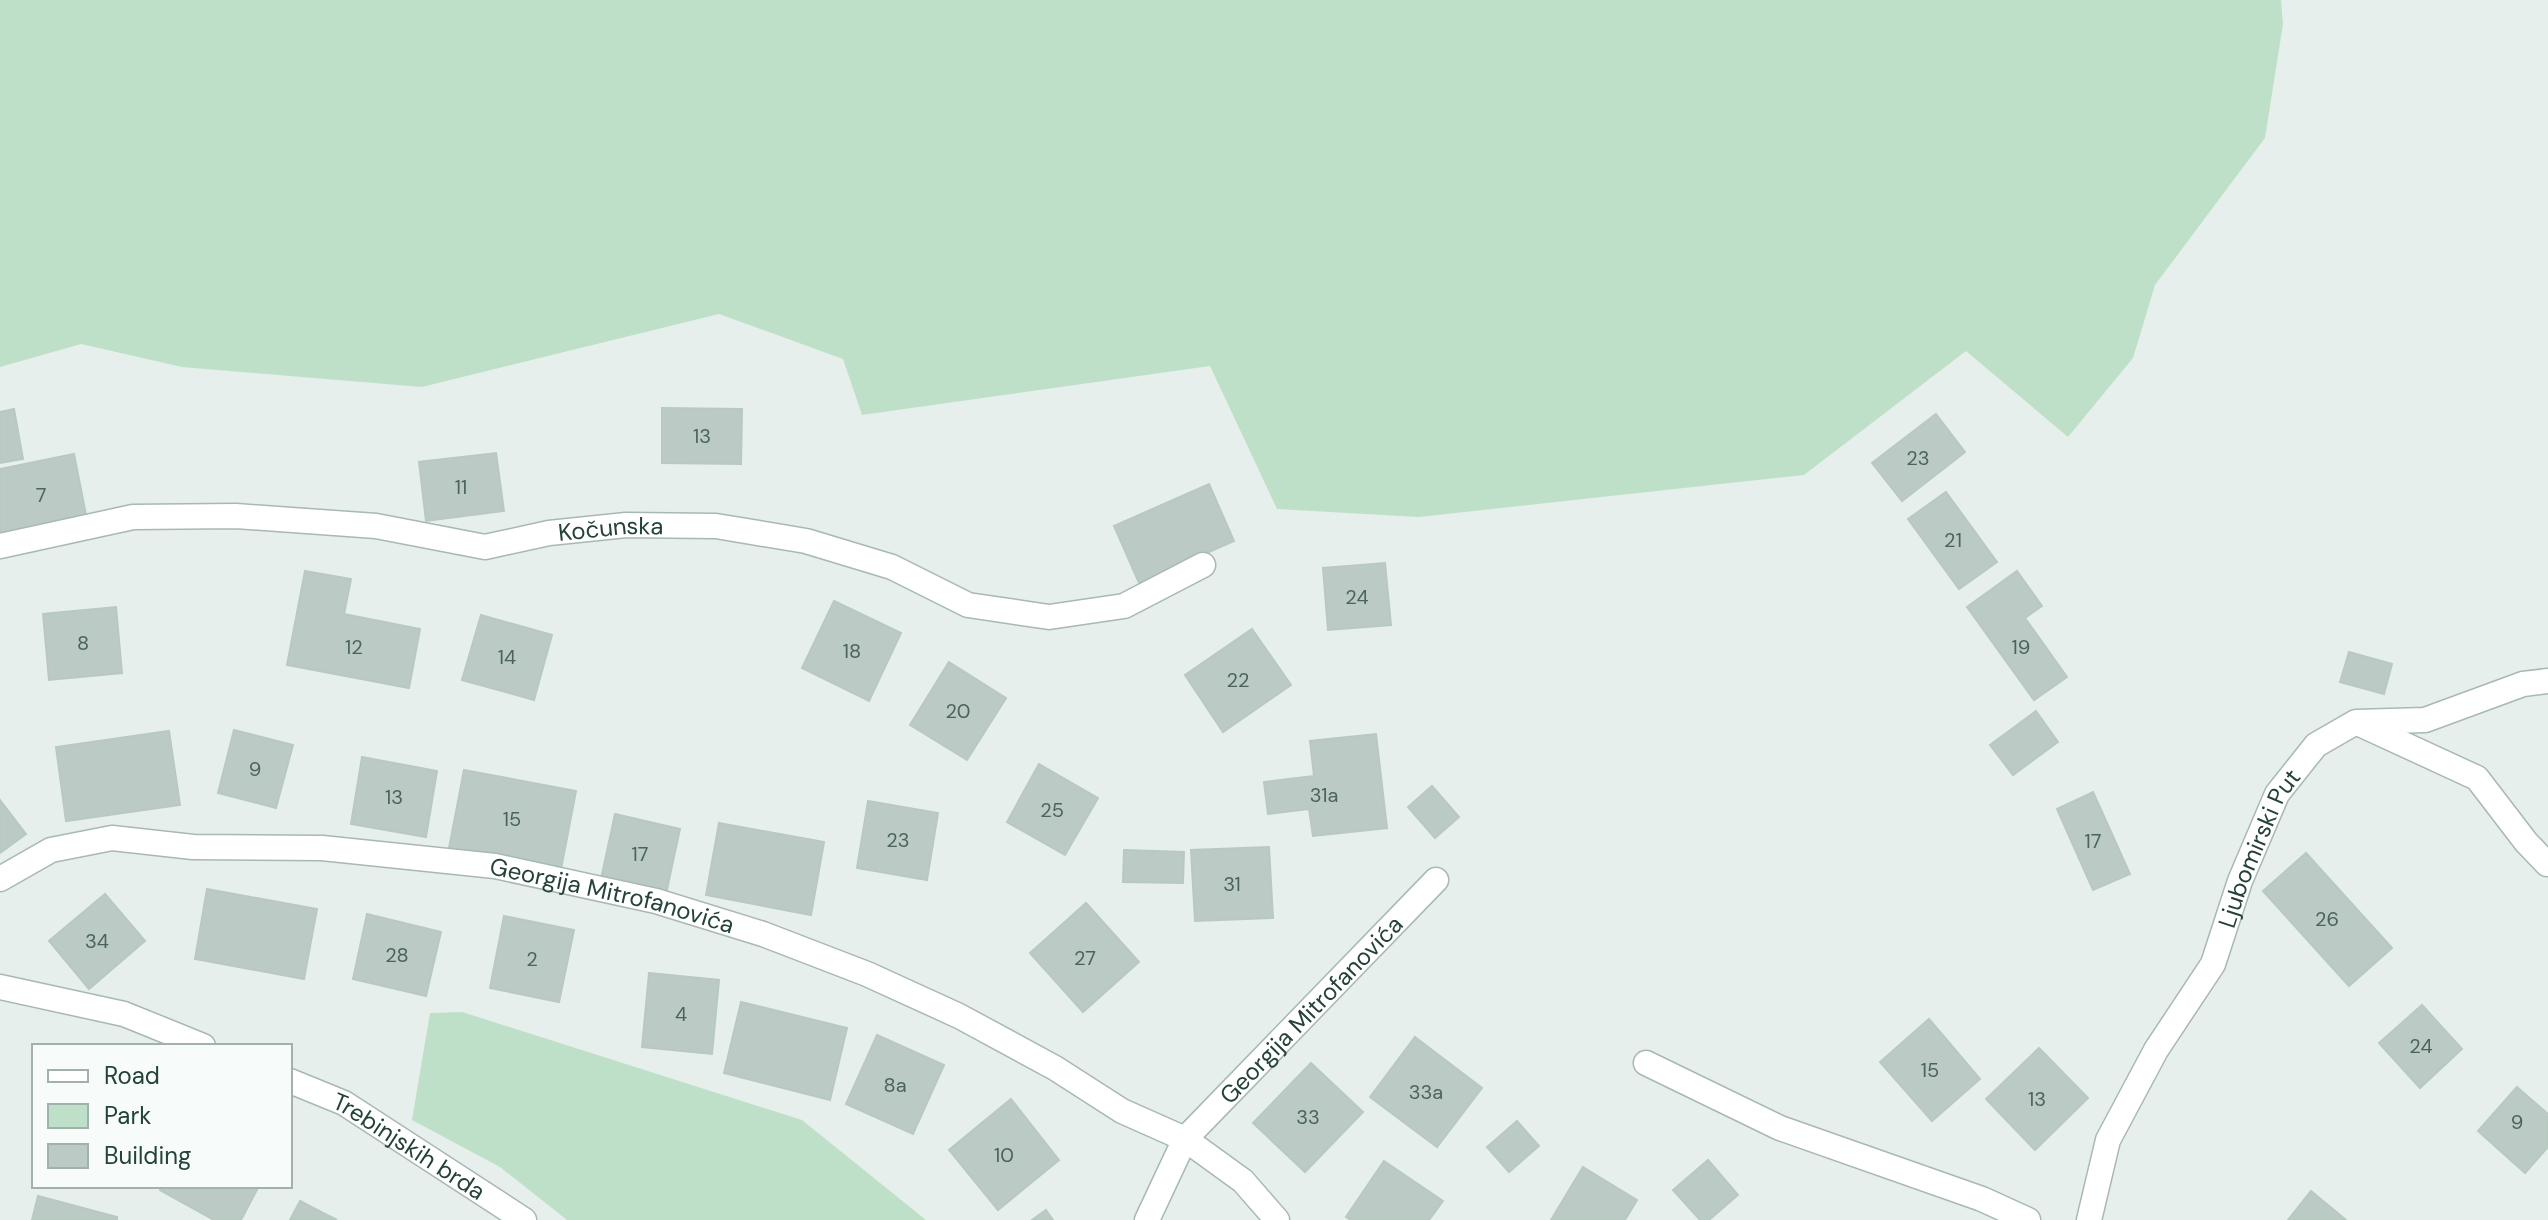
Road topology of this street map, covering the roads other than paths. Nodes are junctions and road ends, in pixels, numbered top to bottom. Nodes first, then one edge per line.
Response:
1 (0, 546) edge
2 (1203, 565) dead end
3 (2548, 681) edge
4 (2356, 722) junction
5 (2547, 864) edge
6 (0, 879) edge
7 (1436, 880) dead end
8 (0, 987) edge
9 (198, 1044) edge
10 (1646, 1063) dead end
11 (292, 1082) edge
12 (1185, 1139) junction
13 (524, 1220) edge
14 (1147, 1220) edge
15 (1277, 1220) edge
16 (2028, 1220) edge
17 (2089, 1220) edge

1 - 2 street, Kočunska
3 - 4 street
4 - 5 street
4 - 17 street, Ljubomirski Put
6 - 12 street, Georgija Mitrofanovića
7 - 12 street, Georgija Mitrofanovića
8 - 9 street
10 - 16 street
11 - 13 street, Trebinjskih brda
12 - 14 street
12 - 15 street, Georgija Mitrofanovića

